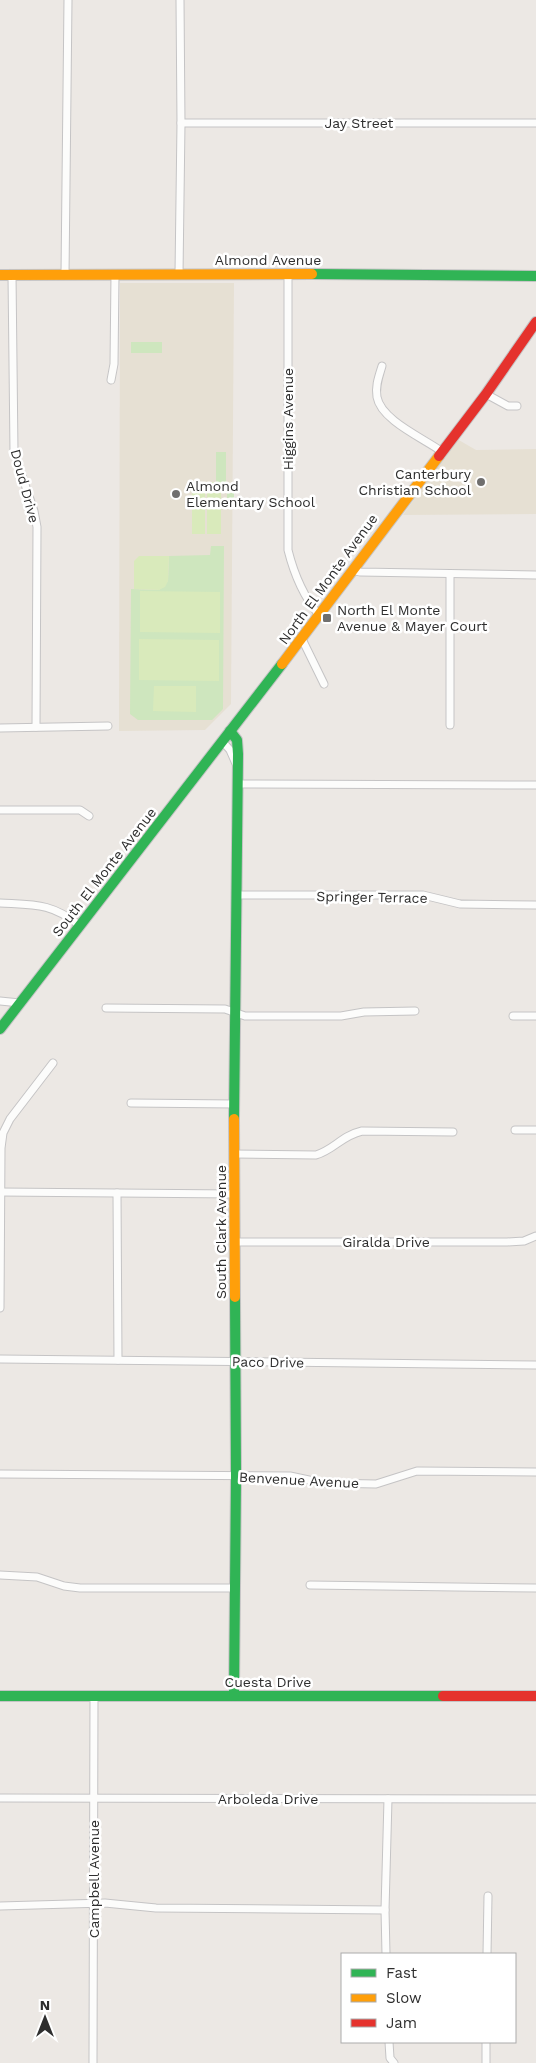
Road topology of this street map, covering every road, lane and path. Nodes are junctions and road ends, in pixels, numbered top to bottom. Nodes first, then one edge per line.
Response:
1 (68, 0) edge
2 (180, 0) edge
3 (181, 123) junction
4 (536, 123) edge
5 (179, 274) junction
6 (288, 274) junction
7 (0, 275) edge
8 (12, 275) junction
9 (66, 275) junction
10 (115, 275) junction
11 (533, 277) edge
12 (536, 322) edge
13 (382, 366) dead end
14 (111, 380) dead end
15 (486, 394) junction
16 (517, 406) dead end
17 (441, 451) junction
18 (352, 570) junction
19 (450, 574) junction
20 (536, 575) edge
21 (319, 615) junction
22 (302, 639) junction
23 (324, 684) dead end
24 (450, 725) dead end
25 (108, 726) dead end
26 (36, 727) junction
27 (0, 728) edge
28 (230, 731) junction
29 (222, 741) junction
30 (238, 768) junction
31 (238, 784) junction
32 (536, 785) edge
33 (0, 810) edge
34 (88, 816) dead end
35 (237, 895) junction
36 (0, 903) edge
37 (536, 906) edge
38 (79, 926) junction
39 (0, 1001) edge
40 (20, 1003) junction
41 (106, 1008) dead end
42 (416, 1011) dead end
43 (235, 1012) junction
44 (513, 1016) dead end
45 (536, 1016) edge
46 (0, 1030) edge
47 (53, 1063) dead end
48 (131, 1103) dead end
49 (235, 1104) junction
50 (515, 1130) dead end
51 (536, 1130) edge
52 (453, 1132) dead end
53 (234, 1154) junction
54 (0, 1192) edge
55 (117, 1193) junction
56 (235, 1194) junction
57 (536, 1236) edge
58 (236, 1242) junction
59 (0, 1308) edge
60 (0, 1359) edge
61 (118, 1360) junction
62 (235, 1362) junction
63 (536, 1365) edge
64 (536, 1472) edge
65 (0, 1474) edge
66 (236, 1476) junction
67 (0, 1575) edge
68 (310, 1585) dead end
69 (235, 1588) junction
70 (536, 1588) edge
71 (0, 1696) edge
72 (94, 1696) junction
73 (234, 1696) junction
74 (536, 1696) edge
75 (0, 1798) edge
76 (94, 1799) junction
77 (388, 1799) junction
78 (536, 1799) edge
79 (488, 1896) dead end
80 (94, 1903) junction
81 (0, 1906) edge
82 (385, 1910) junction
83 (386, 1953) edge
84 (487, 1953) edge
85 (389, 2043) edge
86 (486, 2043) edge
87 (93, 2063) edge
88 (394, 2063) edge
89 (486, 2063) edge

1 - 9 street
2 - 3 street
3 - 4 street, Jay Street
3 - 5 street
5 - 6 street, Almond Avenue
5 - 10 street, Almond Avenue
6 - 11 street, Almond Avenue
6 - 21 street, Higgins Avenue
7 - 8 street, Almond Avenue
8 - 9 street, Almond Avenue
8 - 26 street, Doud Drive
9 - 10 street, Almond Avenue
10 - 14 street
12 - 15 street, North El Monte Avenue
13 - 17 street
15 - 16 street
15 - 17 street, North El Monte Avenue
17 - 18 street, North El Monte Avenue
18 - 19 street
18 - 21 street, North El Monte Avenue
19 - 20 street
19 - 24 street
21 - 22 street, North El Monte Avenue
22 - 23 street
22 - 28 street, North El Monte Avenue
25 - 26 street
26 - 27 street
28 - 29 street, South El Monte Avenue
28 - 30 street, South Clark Avenue
29 - 30 street, South Clark Avenue
29 - 38 street, South El Monte Avenue
30 - 31 street, South Clark Avenue
31 - 32 street
31 - 35 street, South Clark Avenue
33 - 34 street
35 - 37 street, Springer Terrace
35 - 43 street, South Clark Avenue
36 - 38 street
38 - 40 street, South El Monte Avenue
39 - 40 street
40 - 46 street, South El Monte Avenue
41 - 43 street
42 - 43 street
43 - 49 street, South Clark Avenue
44 - 45 street
47 - 54 street
48 - 49 street
49 - 53 street, South Clark Avenue
50 - 51 street
52 - 53 street
53 - 56 street, South Clark Avenue
54 - 55 street
54 - 59 street
55 - 56 street
55 - 61 street
56 - 58 street, South Clark Avenue
57 - 58 street, Giralda Drive
58 - 62 street, South Clark Avenue
60 - 61 street, Paco Drive
61 - 62 street, Paco Drive
62 - 63 street, Paco Drive
62 - 66 street, South Clark Avenue
64 - 66 street, Benvenue Avenue
65 - 66 street, Benvenue Avenue
66 - 69 street, South Clark Avenue
67 - 69 street
68 - 70 street
69 - 73 street, South Clark Avenue
71 - 72 street, Cuesta Drive
72 - 73 street, Cuesta Drive
72 - 76 street, Campbell Avenue
73 - 74 street, Cuesta Drive
75 - 76 street, Arboleda Drive
76 - 77 street, Arboleda Drive
76 - 80 street, Campbell Avenue
77 - 78 street, Arboleda Drive
77 - 82 street
79 - 84 street
80 - 81 street
80 - 82 street
80 - 87 street, Campbell Avenue
82 - 83 street
85 - 88 street
86 - 89 street

